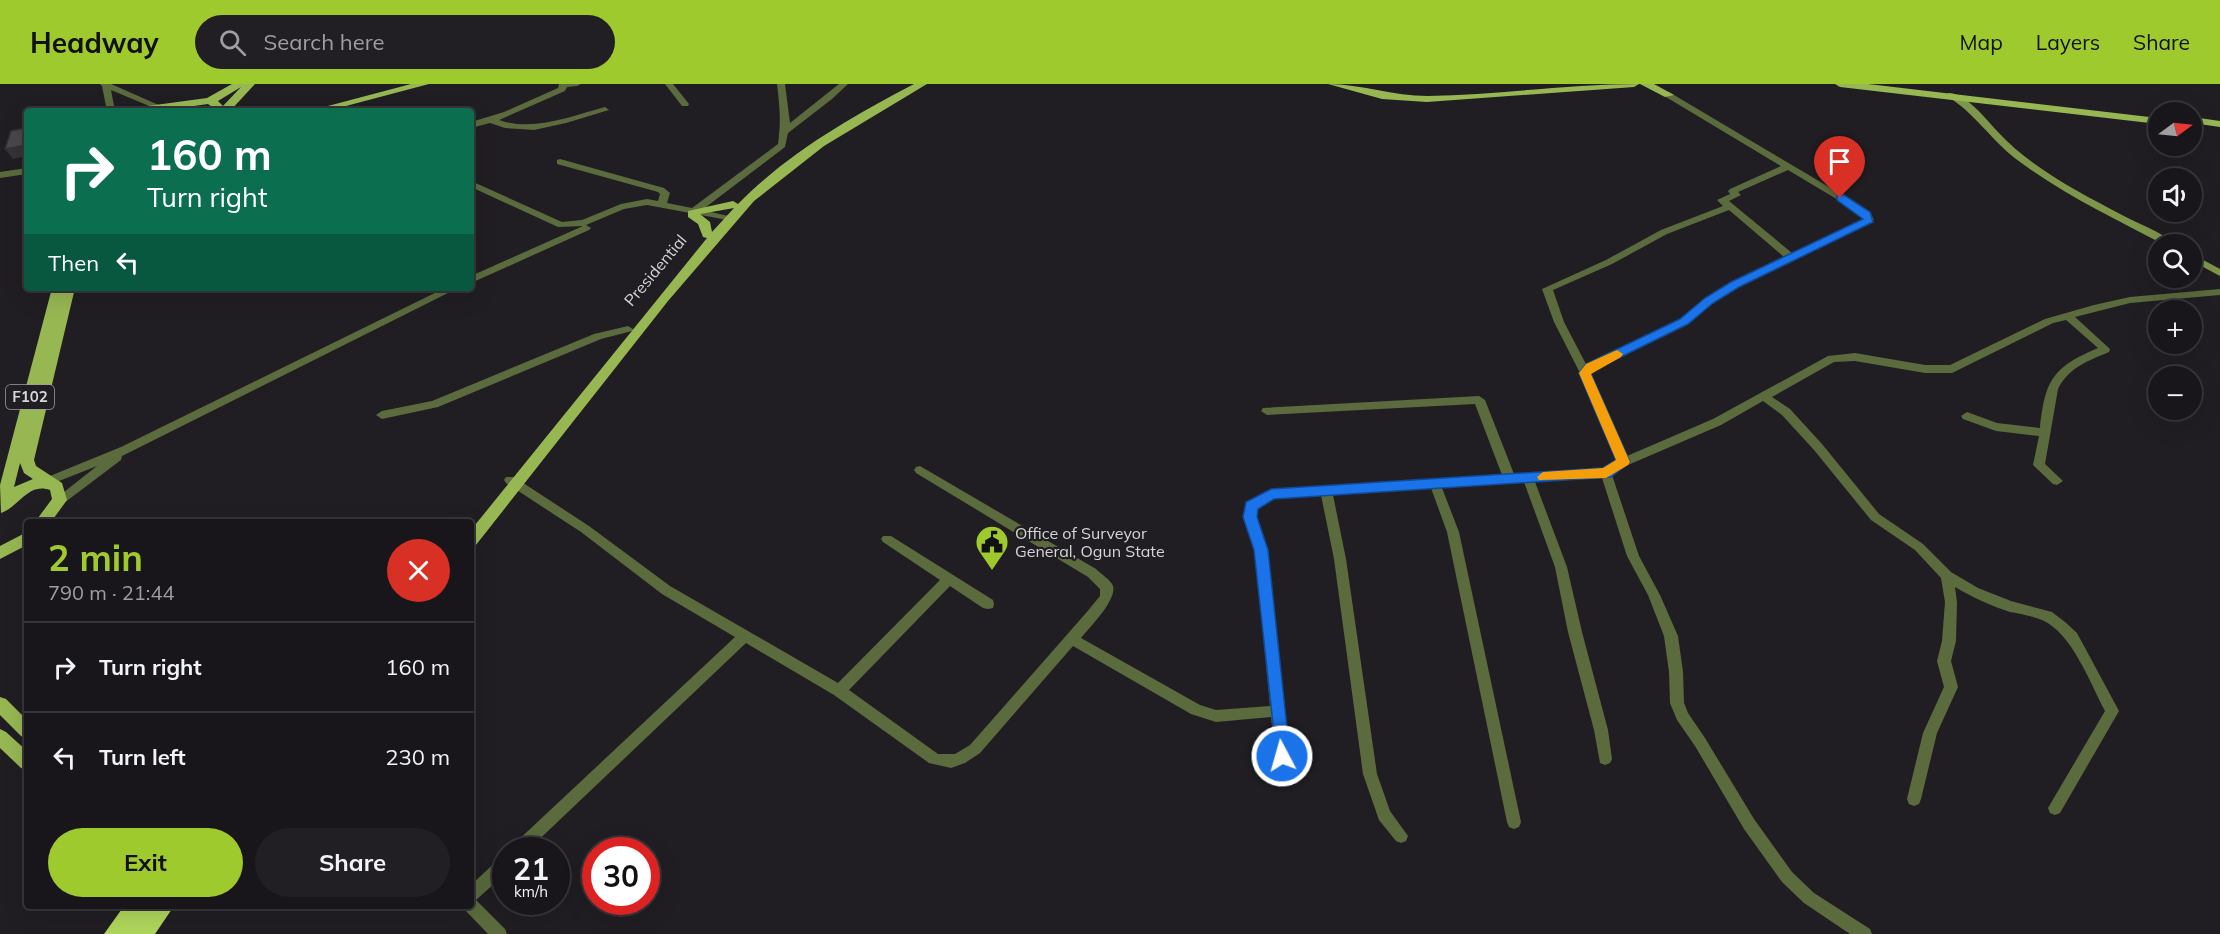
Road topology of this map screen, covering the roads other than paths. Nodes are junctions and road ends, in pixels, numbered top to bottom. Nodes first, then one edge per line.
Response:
1 (239, 84) edge
2 (250, 84) edge
3 (424, 84) edge
4 (438, 84) edge
5 (577, 84) edge
6 (669, 84) edge
7 (781, 84) edge
8 (844, 84) edge
9 (908, 84) edge
10 (922, 84) edge
11 (1333, 84) edge
12 (1360, 84) edge
13 (1548, 84) edge
14 (1634, 84) edge
15 (1645, 84) edge
16 (1840, 84) edge
17 (1887, 84) edge
18 (105, 85) edge
19 (563, 85) edge
20 (1668, 89) edge
21 (121, 92) junction
22 (1951, 95) junction
23 (109, 97) junction
24 (1968, 97) junction
25 (1989, 100) junction
26 (210, 101) junction
27 (685, 104) dead end
28 (157, 106) junction
29 (1976, 106) junction
30 (2060, 106) junction
31 (111, 108) edge
32 (147, 108) edge
33 (217, 108) edge
34 (227, 108) edge
35 (331, 108) edge
36 (347, 108) edge
37 (2082, 108) junction
38 (605, 110) dead end
39 (2148, 115) edge
40 (2148, 119) edge
41 (492, 121) junction
42 (2202, 121) edge
43 (474, 124) edge
44 (2220, 124) edge
45 (2202, 127) edge
46 (2220, 129) edge
47 (782, 135) junction
48 (560, 162) dead end
49 (1789, 166) junction
50 (24, 171) edge
51 (0, 175) edge
52 (474, 184) edge
53 (474, 191) edge
54 (662, 204) junction
55 (733, 205) junction
56 (1729, 207) junction
57 (696, 212) junction
58 (724, 219) junction
59 (593, 225) junction
60 (707, 234) junction
61 (2151, 234) edge
62 (2159, 234) edge
63 (1790, 257) junction
64 (2202, 260) edge
65 (2202, 261) edge
66 (2220, 268) edge
67 (2220, 273) edge
68 (474, 279) edge
69 (57, 291) edge
70 (68, 291) edge
71 (447, 291) edge
72 (2220, 292) edge
73 (2067, 316) junction
74 (628, 329) junction
75 (1585, 373) junction
76 (1765, 397) junction
77 (1267, 411) dead end
78 (382, 415) dead end
79 (1967, 416) dead end
80 (2045, 433) junction
81 (125, 450) junction
82 (1624, 462) junction
83 (920, 470) dead end
84 (1606, 473) junction
85 (1528, 478) junction
86 (1510, 480) junction
87 (49, 481) junction
88 (2057, 481) dead end
89 (514, 483) junction
90 (1436, 484) junction
91 (1326, 490) junction
92 (60, 501) junction
93 (1, 507) edge
94 (45, 519) edge
95 (474, 522) edge
96 (474, 537) edge
97 (886, 539) dead end
98 (23, 541) edge
99 (0, 553) edge
100 (0, 568) edge
101 (1947, 576) junction
102 (948, 580) junction
103 (988, 604) dead end
104 (746, 636) junction
105 (1072, 639) junction
106 (839, 691) junction
107 (0, 704) edge
108 (1278, 711) junction
109 (24, 728) edge
110 (0, 737) edge
111 (1282, 756) dead end
112 (24, 759) edge
113 (1605, 759) dead end
114 (1914, 799) dead end
115 (2055, 808) dead end
116 (1514, 822) dead end
117 (1401, 836) dead end
118 (532, 837) edge
119 (492, 875) edge
120 (474, 892) edge
121 (137, 909) edge
122 (160, 909) edge
123 (474, 909) edge
124 (116, 934) edge
125 (141, 934) edge
126 (499, 934) edge
127 (1864, 934) edge

1 - 26 main road
2 - 34 main road
3 - 35 main road
4 - 36 main road
5 - 19 street
6 - 27 street
7 - 47 street
8 - 47 street
9 - 55 main road, Presidential
10 - 58 main road
11 - 14 main road
12 - 13 main road
15 - 20 main road
16 - 22 main road
17 - 30 main road
18 - 21 street
18 - 23 street
19 - 41 street
20 - 49 street
21 - 23 street
21 - 28 street
22 - 24 main road
22 - 61 main road
23 - 31 street
24 - 25 main road
24 - 29 main road
25 - 29 main road
25 - 30 main road
26 - 28 main road
26 - 33 main road
28 - 32 main road
29 - 62 main road
30 - 37 main road
37 - 39 main road
37 - 40 main road
38 - 41 street
41 - 43 street
42 - 44 main road
45 - 46 main road
47 - 57 street
48 - 54 street
49 - 56 street
49 - 63 street
50 - 51 street
52 - 54 street
53 - 59 street
54 - 57 street
55 - 57 main road
55 - 58 main road, Presidential
56 - 63 street
56 - 75 street
57 - 58 street
57 - 59 street
57 - 60 main road
58 - 60 main road, Presidential
58 - 89 main road
59 - 68 street
60 - 74 main road, Presidential
63 - 75 street
64 - 66 main road
65 - 67 main road
69 - 93 main road, F102
70 - 87 main road, F102
71 - 81 street
72 - 73 street
73 - 76 street
73 - 80 street
74 - 78 street
74 - 89 main road, Presidential
75 - 82 street
76 - 82 street
76 - 101 street
77 - 86 street
79 - 80 street
80 - 88 street
81 - 87 street
81 - 92 street
82 - 84 street
83 - 105 street
84 - 85 street
84 - 127 street
85 - 86 street
85 - 113 street
86 - 90 street
87 - 92 main road, F102
87 - 93 main road, F102
89 - 95 main road, Presidential
89 - 96 main road
89 - 104 street
90 - 91 street
90 - 116 street
91 - 108 street
91 - 117 street
92 - 94 main road
97 - 102 street
98 - 99 main road
98 - 100 main road
101 - 114 street
101 - 115 street
102 - 103 street
102 - 106 street
104 - 106 street
104 - 118 street
105 - 106 street
105 - 108 street
107 - 109 main road
108 - 111 street
110 - 112 main road
119 - 120 street
121 - 124 highway
122 - 125 highway
123 - 126 street

